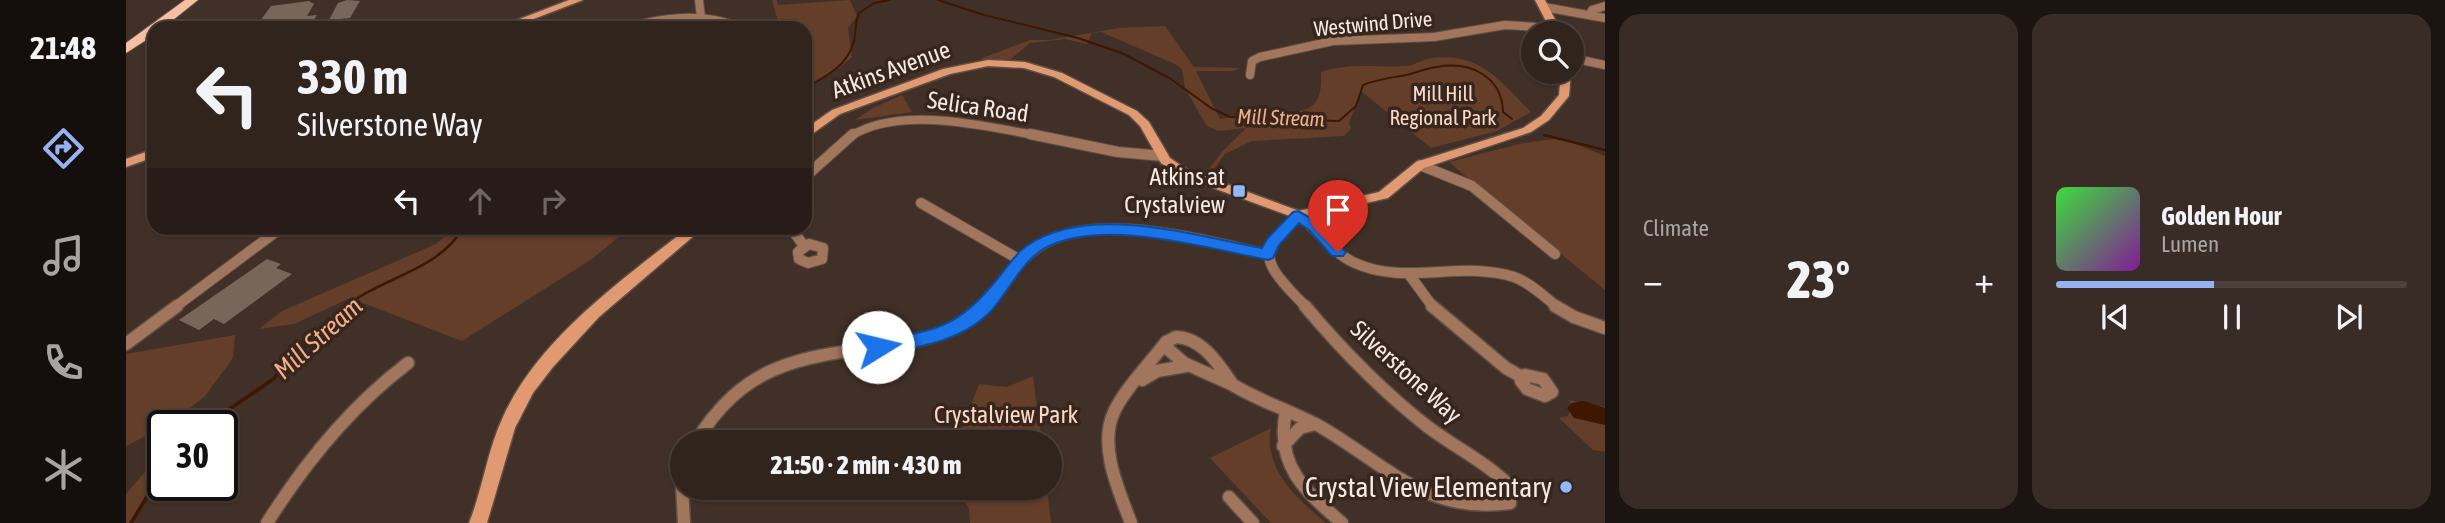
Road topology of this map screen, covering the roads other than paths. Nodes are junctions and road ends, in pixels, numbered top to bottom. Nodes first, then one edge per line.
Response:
1 (192, 0) edge
2 (578, 0) edge
3 (699, 0) edge
4 (1542, 4) edge
5 (1605, 6) edge
6 (1590, 15) junction
7 (1605, 17) edge
8 (701, 18) junction
9 (164, 21) edge
10 (520, 21) edge
11 (678, 21) edge
12 (722, 21) edge
13 (1551, 21) edge
14 (1521, 27) edge
15 (147, 34) edge
16 (126, 49) edge
17 (1584, 61) edge
18 (1605, 65) edge
19 (1250, 75) dead end
20 (1565, 84) edge
21 (812, 130) edge
22 (147, 156) edge
23 (1163, 156) junction
24 (126, 163) edge
25 (1420, 165) junction
26 (812, 170) edge
27 (921, 203) dead end
28 (1298, 215) junction
29 (272, 235) edge
30 (688, 235) edge
31 (796, 235) edge
32 (804, 246) dead end
33 (1555, 254) dead end
34 (1268, 257) junction
35 (1020, 260) junction
36 (1408, 273) junction
37 (1605, 328) edge
38 (1166, 342) junction
39 (126, 344) edge
40 (408, 363) dead end
41 (1187, 365) junction
42 (1522, 377) dead end
43 (1137, 383) junction
44 (1234, 386) junction
45 (1286, 411) junction
46 (1315, 424) junction
47 (703, 430) edge
48 (1283, 446) junction
49 (1229, 497) dead end
50 (683, 500) edge
51 (1244, 520) edge
52 (267, 523) edge
53 (478, 523) edge
54 (684, 523) edge
55 (1131, 523) edge
56 (1342, 523) edge

1 - 9 main road
2 - 10 street
3 - 8 street
4 - 6 street
4 - 13 street
5 - 6 street
6 - 7 street
8 - 11 street
8 - 12 street
14 - 19 street, Westwind Drive
15 - 16 main road
17 - 18 street
20 - 25 street
21 - 23 street, Atkins Avenue
22 - 24 street
23 - 26 street, Selica Road
23 - 28 street, Atkins Avenue
25 - 28 street
25 - 33 street
27 - 35 street
28 - 34 street
28 - 36 street
29 - 39 street
30 - 53 street
31 - 32 street
34 - 35 street
34 - 46 street, Silverstone Way
35 - 47 street
36 - 37 street
36 - 42 street
38 - 41 street
38 - 43 street
38 - 44 street
40 - 52 street
41 - 43 street
41 - 44 street
43 - 55 street
44 - 45 street
45 - 46 street
45 - 48 street
46 - 48 street
48 - 56 street
49 - 51 street
50 - 54 street

